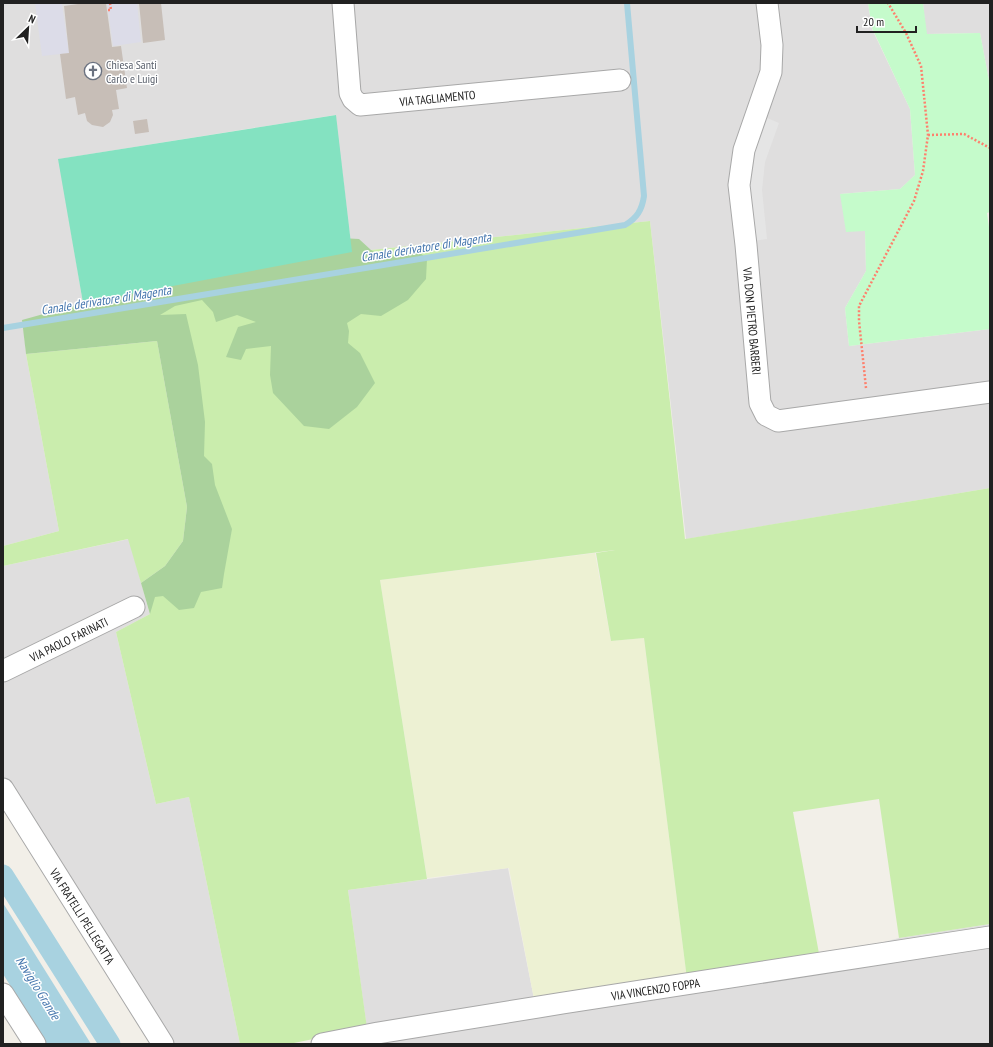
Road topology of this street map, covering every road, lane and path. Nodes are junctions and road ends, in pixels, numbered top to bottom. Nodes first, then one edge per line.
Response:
1 (110, 3) edge
2 (343, 3) edge
3 (767, 3) edge
4 (888, 3) edge
5 (108, 10) dead end
6 (620, 80) dead end
7 (928, 135) junction
8 (990, 148) edge
9 (990, 392) edge
10 (869, 410) junction
11 (134, 607) dead end
12 (3, 671) edge
13 (3, 789) edge
14 (990, 937) edge
15 (3, 994) edge
16 (35, 1044) edge
17 (163, 1044) edge
18 (322, 1044) edge

1 - 5 path
2 - 6 street, VIA TAGLIAMENTO
3 - 10 street, VIA DON PIETRO BARBERI
4 - 7 path
7 - 8 path
7 - 10 path
9 - 10 street, VIA DON PIETRO BARBERI
11 - 12 street, VIA PAOLO FARINATI
13 - 17 street, VIA FRATELLI PELLEGATTA
14 - 18 street, VIA VINCENZO FOPPA
15 - 16 street

